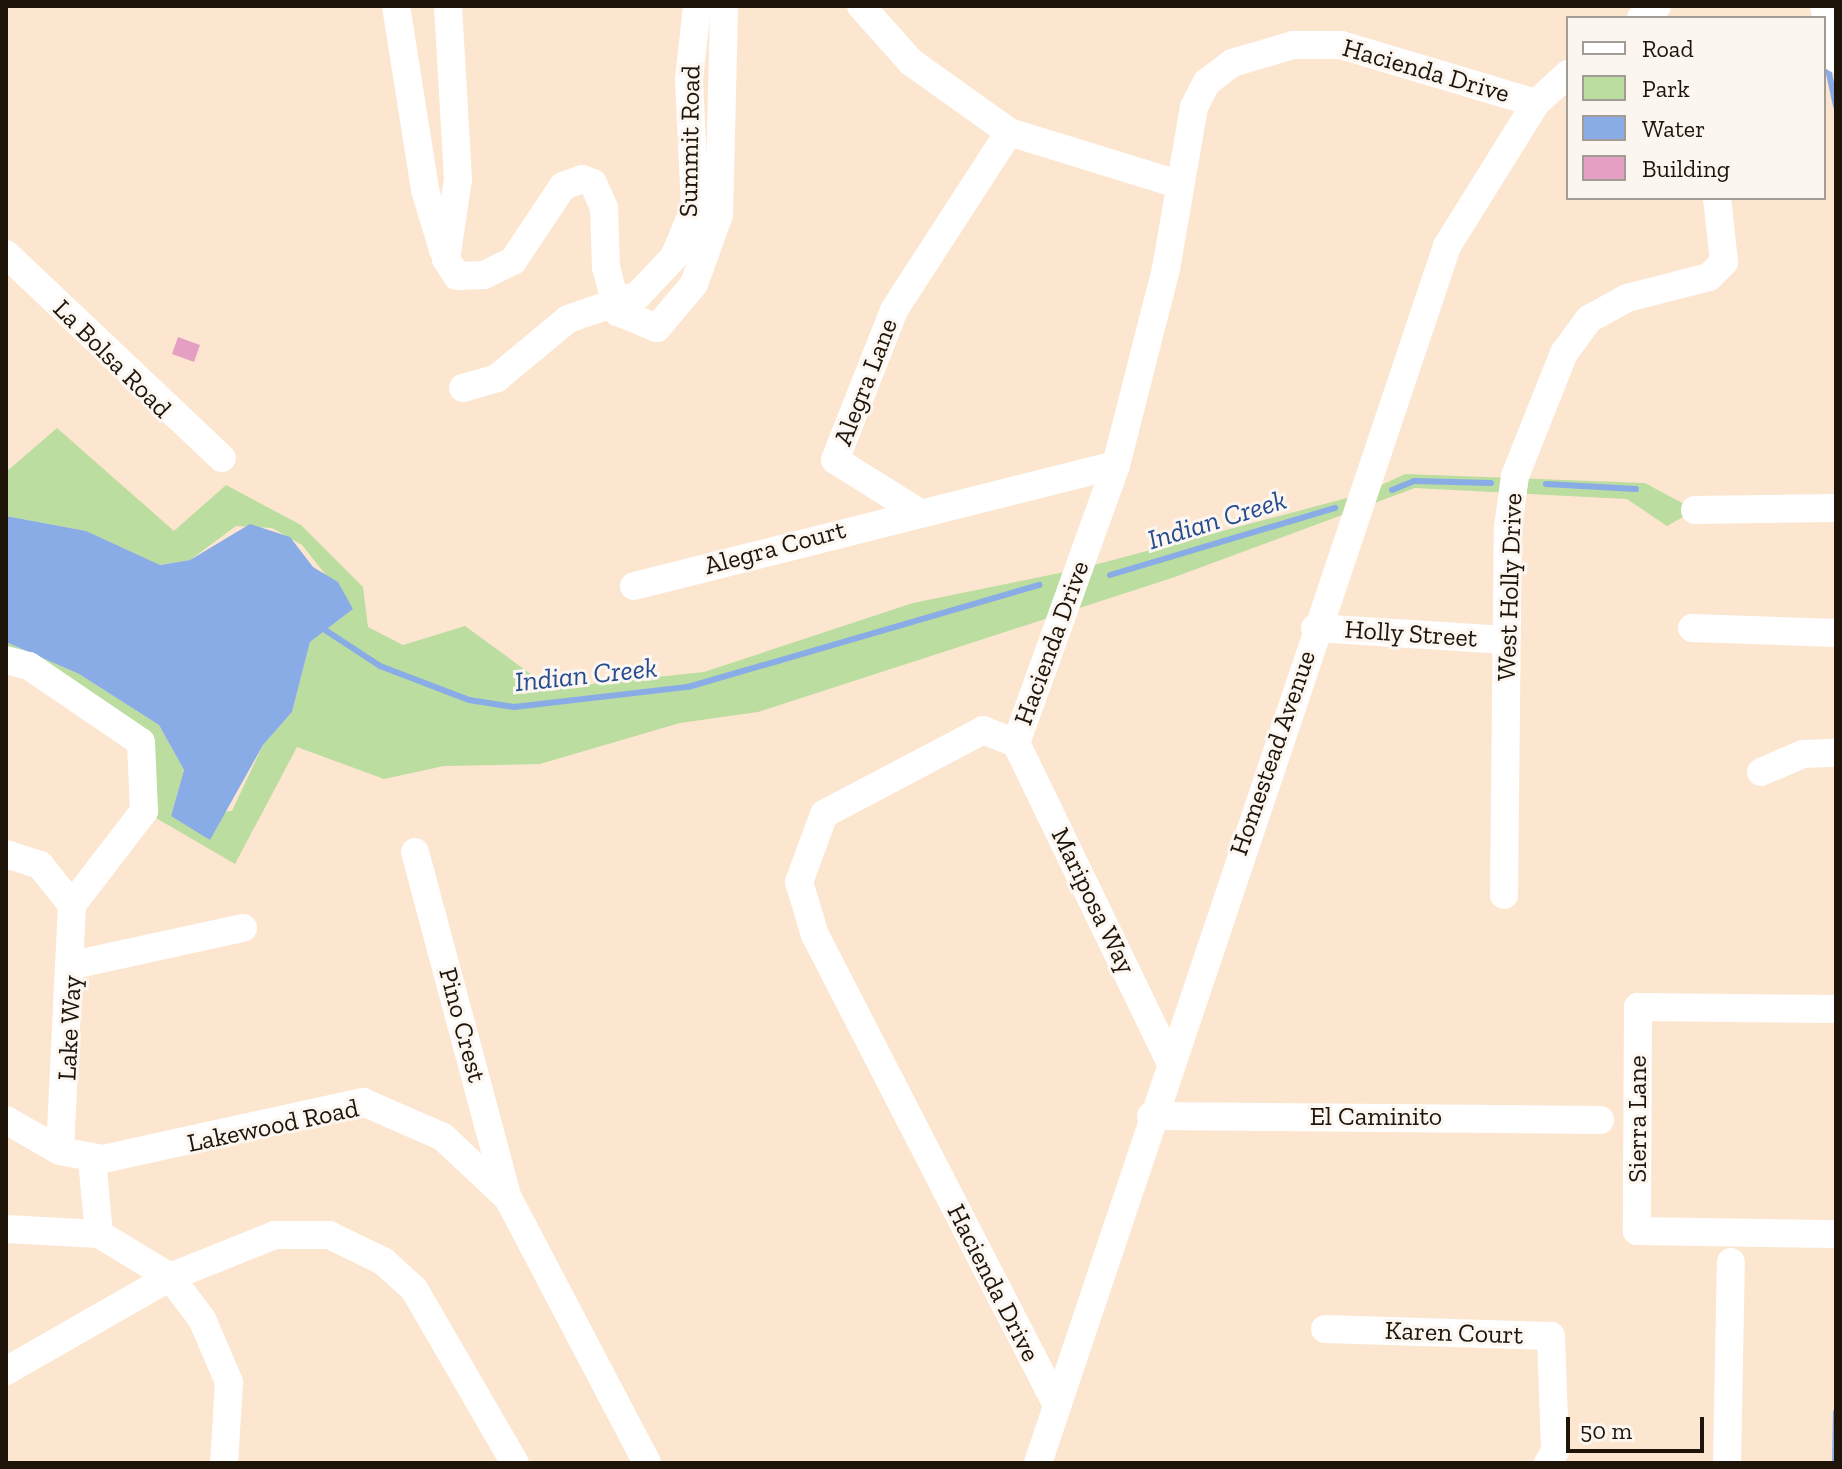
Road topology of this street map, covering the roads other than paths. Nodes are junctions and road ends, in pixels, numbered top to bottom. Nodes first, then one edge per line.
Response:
1 (396, 6) edge
2 (448, 6) edge
3 (697, 6) edge
4 (724, 6) edge
5 (861, 6) edge
6 (1824, 6) edge
7 (1836, 59) edge
8 (1566, 76) edge
9 (1536, 103) junction
10 (1009, 132) junction
11 (1178, 184) junction
12 (1717, 200) edge
13 (6, 254) edge
14 (446, 259) junction
15 (615, 305) junction
16 (463, 388) dead end
17 (222, 458) dead end
18 (1116, 465) junction
19 (1836, 508) edge
20 (915, 510) junction
21 (1695, 510) dead end
22 (634, 586) dead end
23 (1315, 628) junction
24 (1692, 628) dead end
25 (1836, 633) edge
26 (1506, 640) junction
27 (6, 660) edge
28 (1016, 743) junction
29 (1836, 753) edge
30 (1761, 772) dead end
31 (415, 852) dead end
32 (6, 854) edge
33 (1504, 895) dead end
34 (72, 905) junction
35 (243, 928) dead end
36 (73, 965) junction
37 (1836, 1009) edge
38 (1169, 1059) junction
39 (1151, 1116) junction
40 (6, 1120) edge
41 (1600, 1120) dead end
42 (60, 1151) junction
43 (92, 1159) junction
44 (508, 1198) junction
45 (6, 1229) edge
46 (99, 1234) junction
47 (1836, 1234) edge
48 (1731, 1262) dead end
49 (170, 1277) junction
50 (1325, 1329) dead end
51 (6, 1371) edge
52 (1057, 1405) junction
53 (224, 1463) edge
54 (515, 1463) edge
55 (647, 1463) edge
56 (1038, 1463) edge
57 (1548, 1463) edge
58 (1727, 1463) edge

1 - 14 street
2 - 14 street
3 - 15 street, Summit Road
4 - 15 street
5 - 10 street
6 - 7 street
8 - 9 street, Homestead Avenue
9 - 11 street, Hacienda Drive
9 - 23 street, Homestead Avenue
10 - 11 street
10 - 20 street, Alegra Lane
11 - 18 street, Hacienda Drive
12 - 26 street, West Holly Drive
13 - 17 street, La Bolsa Road
14 - 15 street
15 - 16 street, Summit Road
18 - 20 street
18 - 28 street, Hacienda Drive
19 - 21 street
20 - 22 street, Alegra Court
23 - 26 street, Holly Street
23 - 38 street, Homestead Avenue
24 - 25 street
26 - 33 street, West Holly Drive
27 - 34 street
28 - 38 street, Mariposa Way
28 - 52 street, Hacienda Drive
29 - 30 street
31 - 44 street, Pino Crest
32 - 34 street
34 - 36 street, Lake Way
35 - 36 street
36 - 42 street, Lake Way
37 - 47 street, Sierra Lane
38 - 39 street, Homestead Avenue
39 - 41 street, El Caminito
39 - 52 street, Homestead Avenue
40 - 42 street, Lakewood Road
42 - 43 street, Lakewood Road
43 - 44 street, Lakewood Road
43 - 46 street
44 - 55 street, Lakewood Road
45 - 46 street
46 - 49 street
48 - 58 street
49 - 51 street
49 - 53 street
49 - 54 street
50 - 57 street, Karen Court
52 - 56 street, Homestead Avenue

